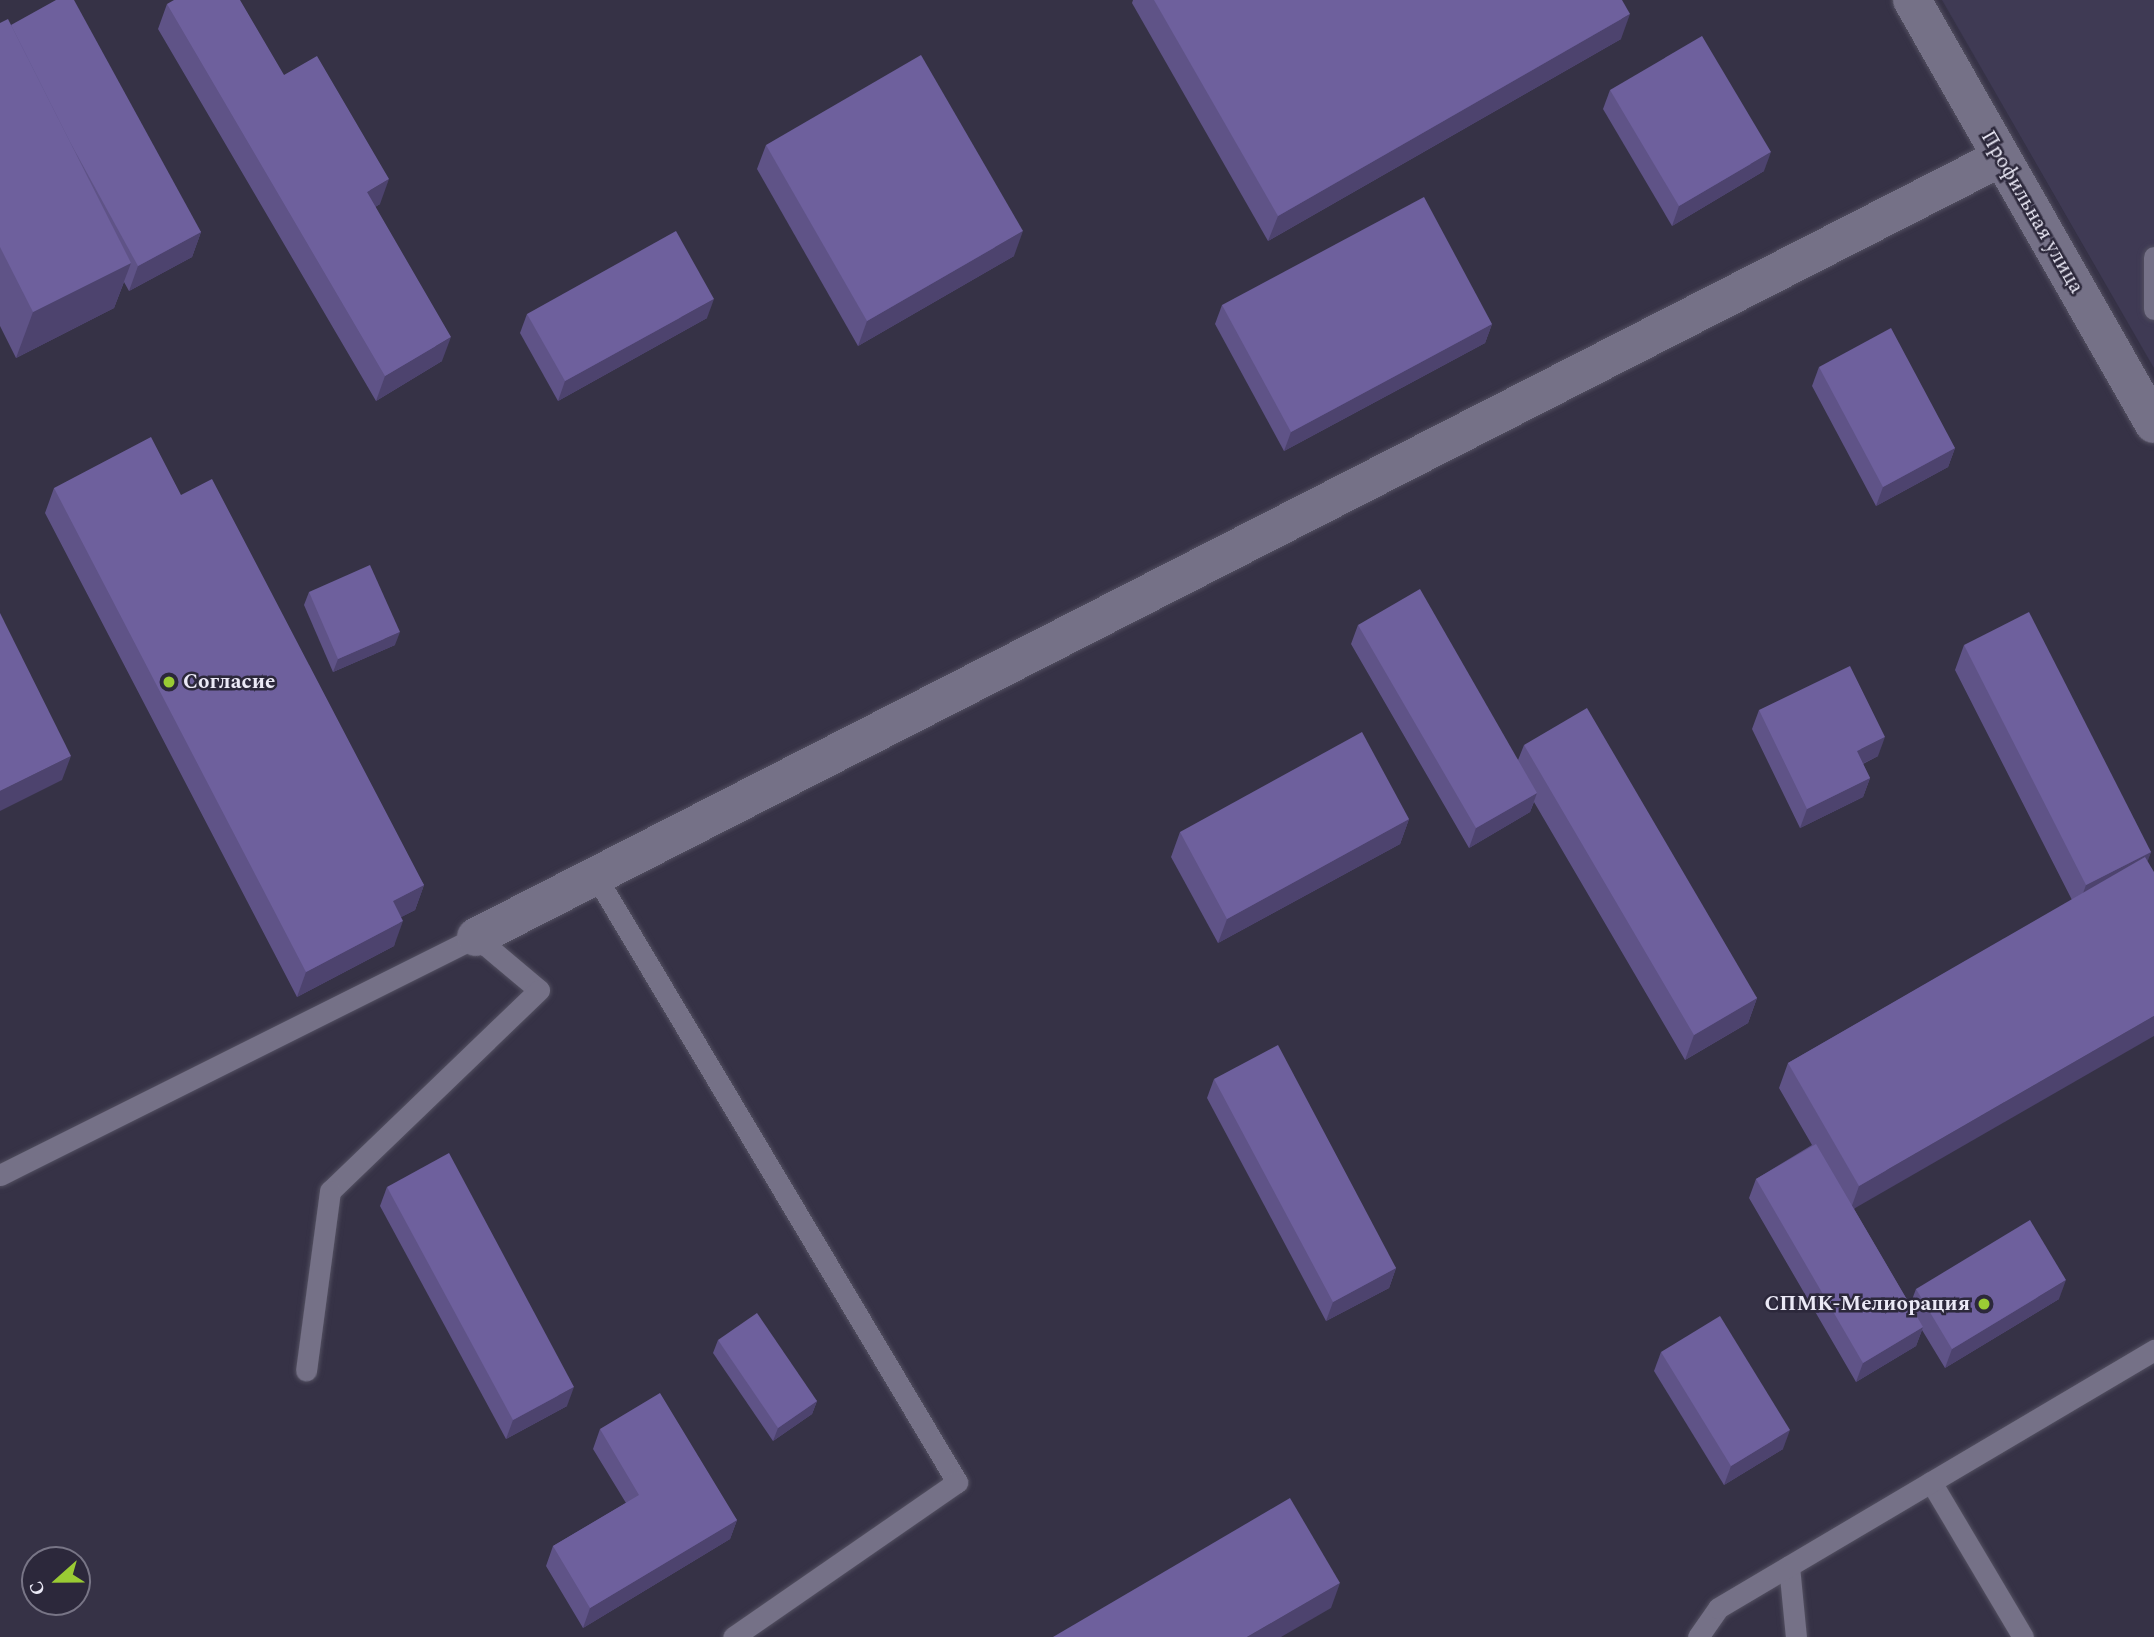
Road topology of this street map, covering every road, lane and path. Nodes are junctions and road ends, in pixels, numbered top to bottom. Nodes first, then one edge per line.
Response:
1 (1912, 0) edge
2 (2000, 158) junction
3 (2154, 257) edge
4 (2154, 309) edge
5 (2154, 424) edge
6 (595, 875) junction
7 (476, 937) junction
8 (0, 1175) edge
9 (2154, 1350) edge
10 (306, 1370) dead end
11 (1931, 1482) junction
12 (1789, 1566) junction
13 (733, 1637) edge
14 (1698, 1637) edge
15 (1796, 1637) edge
16 (2023, 1637) edge

1 - 2 street, Профильная улица
2 - 5 street, Профильная улица
2 - 6 street
3 - 4 lane
6 - 7 street
6 - 13 lane
7 - 8 lane
7 - 10 lane
9 - 11 lane
11 - 12 lane
11 - 16 lane
12 - 14 lane
12 - 15 lane

